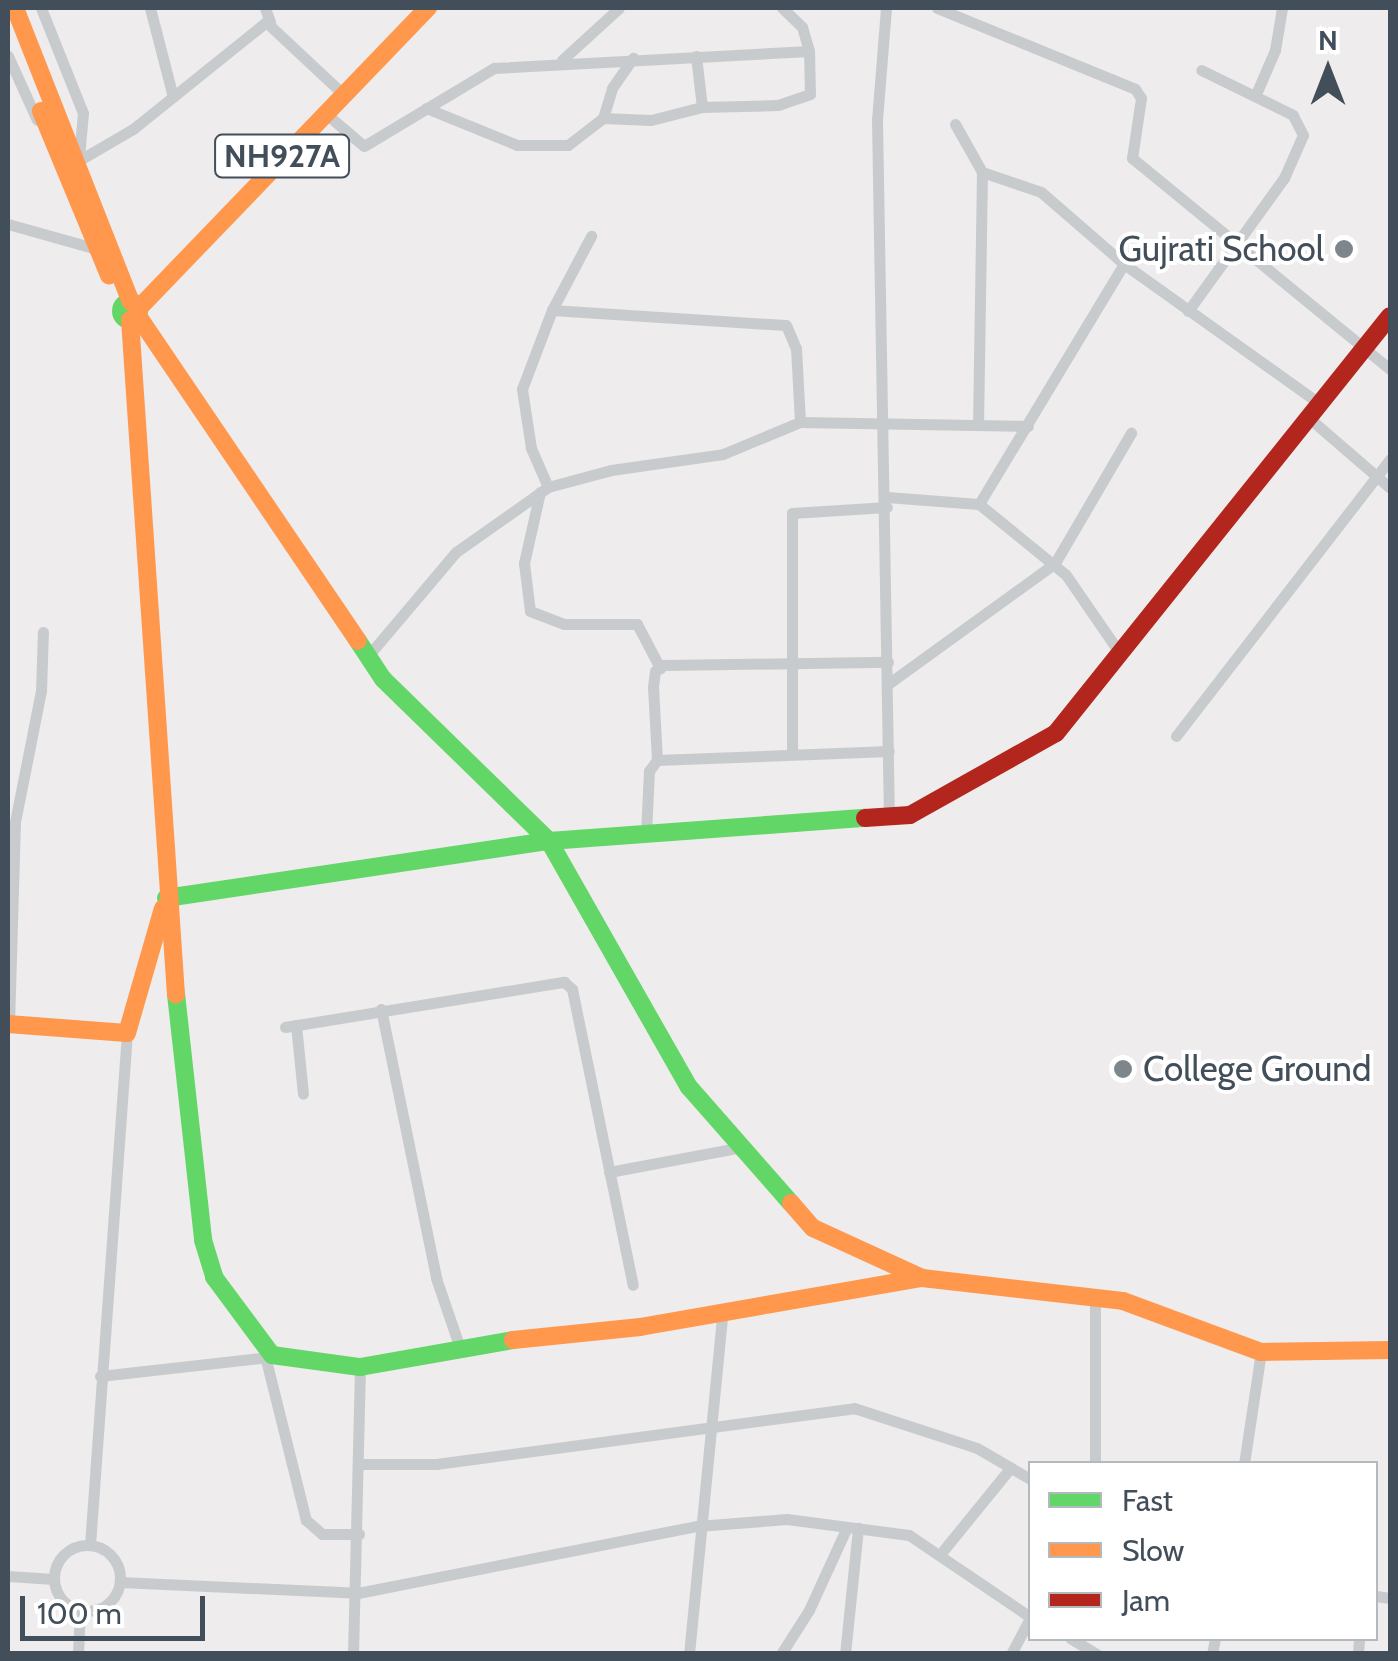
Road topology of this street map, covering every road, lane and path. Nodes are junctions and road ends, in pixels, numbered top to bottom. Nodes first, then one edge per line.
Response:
1 (15, 8) edge
2 (41, 8) edge
3 (150, 8) edge
4 (265, 8) edge
5 (414, 8) edge
6 (428, 8) edge
7 (619, 8) edge
8 (782, 8) edge
9 (886, 8) edge
10 (937, 8) edge
11 (1282, 8) edge
12 (270, 22) junction
13 (8, 30) edge
14 (809, 51) junction
15 (8, 56) edge
16 (696, 56) junction
17 (633, 58) junction
18 (562, 60) junction
19 (1201, 70) dead end
20 (338, 89) junction
21 (1256, 94) junction
22 (172, 97) junction
23 (702, 107) junction
24 (426, 108) junction
25 (324, 112) junction
26 (603, 118) junction
27 (955, 124) dead end
28 (70, 162) junction
29 (982, 172) junction
30 (8, 224) edge
31 (23, 229) junction
32 (8, 234) edge
33 (591, 236) dead end
34 (1234, 246) junction
35 (97, 248) junction
36 (1124, 264) junction
37 (132, 309) junction
38 (552, 310) junction
39 (1188, 311) junction
40 (1390, 316) edge
41 (1366, 348) junction
42 (1390, 369) edge
43 (1314, 411) junction
44 (886, 420) junction
45 (978, 420) junction
46 (800, 422) junction
47 (1028, 426) junction
48 (1131, 433) dead end
49 (1390, 459) edge
50 (1377, 477) junction
51 (1390, 488) edge
52 (544, 490) junction
53 (887, 502) junction
54 (979, 504) junction
55 (1055, 563) junction
56 (44, 632) dead end
57 (1120, 655) junction
58 (368, 656) junction
59 (888, 662) junction
60 (791, 664) junction
61 (660, 668) junction
62 (888, 684) junction
63 (1176, 736) dead end
64 (889, 751) junction
65 (792, 754) junction
66 (657, 760) junction
67 (889, 818) junction
68 (646, 834) junction
69 (549, 840) junction
70 (12, 858) edge
71 (166, 898) junction
72 (10, 948) edge
73 (380, 1009) junction
74 (8, 1024) edge
75 (127, 1033) junction
76 (304, 1094) dead end
77 (742, 1147) junction
78 (609, 1172) junction
79 (922, 1278) junction
80 (633, 1285) dead end
81 (1094, 1297) junction
82 (722, 1315) junction
83 (459, 1346) junction
84 (1390, 1350) edge
85 (1261, 1352) junction
86 (269, 1357) junction
87 (360, 1368) junction
88 (100, 1376) junction
89 (707, 1428) junction
90 (1094, 1461) edge
91 (1244, 1461) edge
92 (361, 1464) junction
93 (1011, 1468) junction
94 (1028, 1477) edge
95 (697, 1526) junction
96 (853, 1528) junction
97 (360, 1534) junction
98 (90, 1545) junction
99 (942, 1552) junction
100 (8, 1576) edge
101 (54, 1579) junction
102 (120, 1582) junction
103 (358, 1592) junction
104 (80, 1610) junction
105 (1028, 1616) edge
106 (1028, 1622) edge
107 (1075, 1641) edge
108 (353, 1649) edge
109 (78, 1654) edge
110 (343, 1654) edge
111 (688, 1654) edge
112 (781, 1654) edge
113 (845, 1654) edge
114 (1011, 1654) edge
115 (1097, 1654) edge

1 - 28 main road
2 - 28 street
3 - 22 street
4 - 12 street
5 - 20 main road, NH927A
6 - 20 main road, NH927A
7 - 18 street
8 - 14 street
9 - 44 street
10 - 34 street
11 - 21 street
12 - 20 street
12 - 22 street
13 - 28 main road
14 - 16 street
14 - 23 street
15 - 28 street
16 - 17 street
16 - 23 street
17 - 18 street
17 - 26 street
18 - 24 street
19 - 21 street
20 - 25 main road, NH927A
20 - 37 main road, NH927A
21 - 34 street
22 - 28 street
23 - 26 street
24 - 25 street
24 - 26 street
25 - 37 main road, NH927A
27 - 29 street
28 - 35 main road
28 - 37 main road
29 - 36 street
29 - 45 street
30 - 31 street
31 - 32 street
31 - 35 street
33 - 38 street
34 - 39 street
34 - 41 street
35 - 37 main road
36 - 39 street
36 - 47 street
37 - 58 main road
37 - 71 main road
38 - 46 street
38 - 52 street
39 - 43 street
40 - 41 main road
41 - 42 street
41 - 43 main road
43 - 50 street
43 - 57 main road
44 - 45 street
44 - 46 street
44 - 53 street
45 - 47 street
46 - 52 street
47 - 54 street
48 - 55 street
49 - 50 street
50 - 51 street
50 - 63 street
52 - 58 street
52 - 61 street
53 - 54 street
53 - 59 street
53 - 60 street
54 - 55 street
55 - 57 street
55 - 62 street
56 - 70 street
57 - 67 main road
58 - 69 main road
59 - 60 street
59 - 62 street
60 - 61 street
60 - 65 street
61 - 66 street
62 - 64 street
64 - 65 street
64 - 67 street
65 - 66 street
66 - 68 street
67 - 68 main road
68 - 69 main road
69 - 71 main road
69 - 77 main road
70 - 72 street
71 - 75 main road
71 - 86 main road
72 - 74 street
73 - 76 street
73 - 78 street
73 - 83 street
74 - 75 main road
75 - 88 street
77 - 78 street
77 - 79 main road
78 - 80 street
79 - 81 main road
79 - 82 main road
81 - 85 main road
81 - 90 street
82 - 83 main road
82 - 89 street
83 - 87 main road
84 - 85 main road
85 - 91 street
86 - 87 main road
86 - 88 street
86 - 97 street
87 - 92 street
88 - 98 street
89 - 92 street
89 - 93 street
89 - 95 street
92 - 97 street
93 - 94 street
93 - 99 street
95 - 96 street
95 - 103 street
95 - 111 street
96 - 99 street
96 - 112 street
96 - 113 street
97 - 103 street
98 - 101 street
98 - 102 street
99 - 105 street
100 - 101 street
101 - 104 street
102 - 103 street
102 - 104 street
103 - 108 street
104 - 109 street
106 - 114 street
107 - 115 street
108 - 110 street

